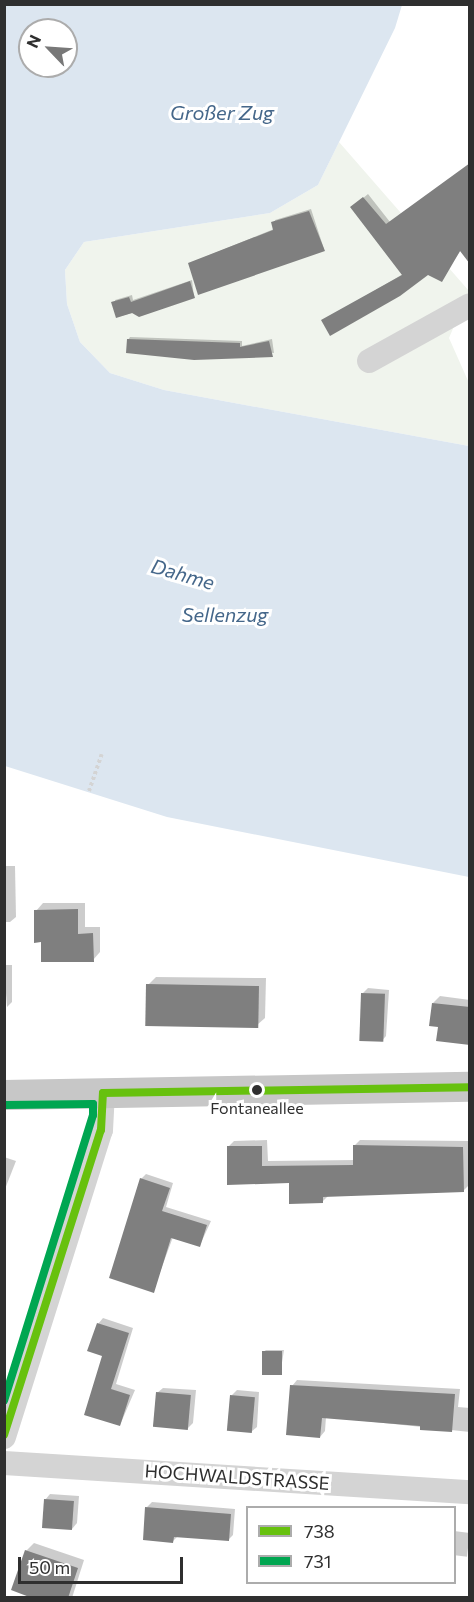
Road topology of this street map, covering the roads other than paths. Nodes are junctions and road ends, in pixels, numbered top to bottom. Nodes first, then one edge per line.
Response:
1 (470, 305) edge
2 (369, 361) dead end
3 (470, 1087) edge
4 (103, 1093) junction
5 (4, 1095) edge
6 (4, 1437) edge
7 (4, 1463) edge
8 (470, 1492) edge

1 - 2 street
3 - 4 main road
4 - 5 main road
4 - 6 street
7 - 8 street, HOCHWALDSTRASSE

